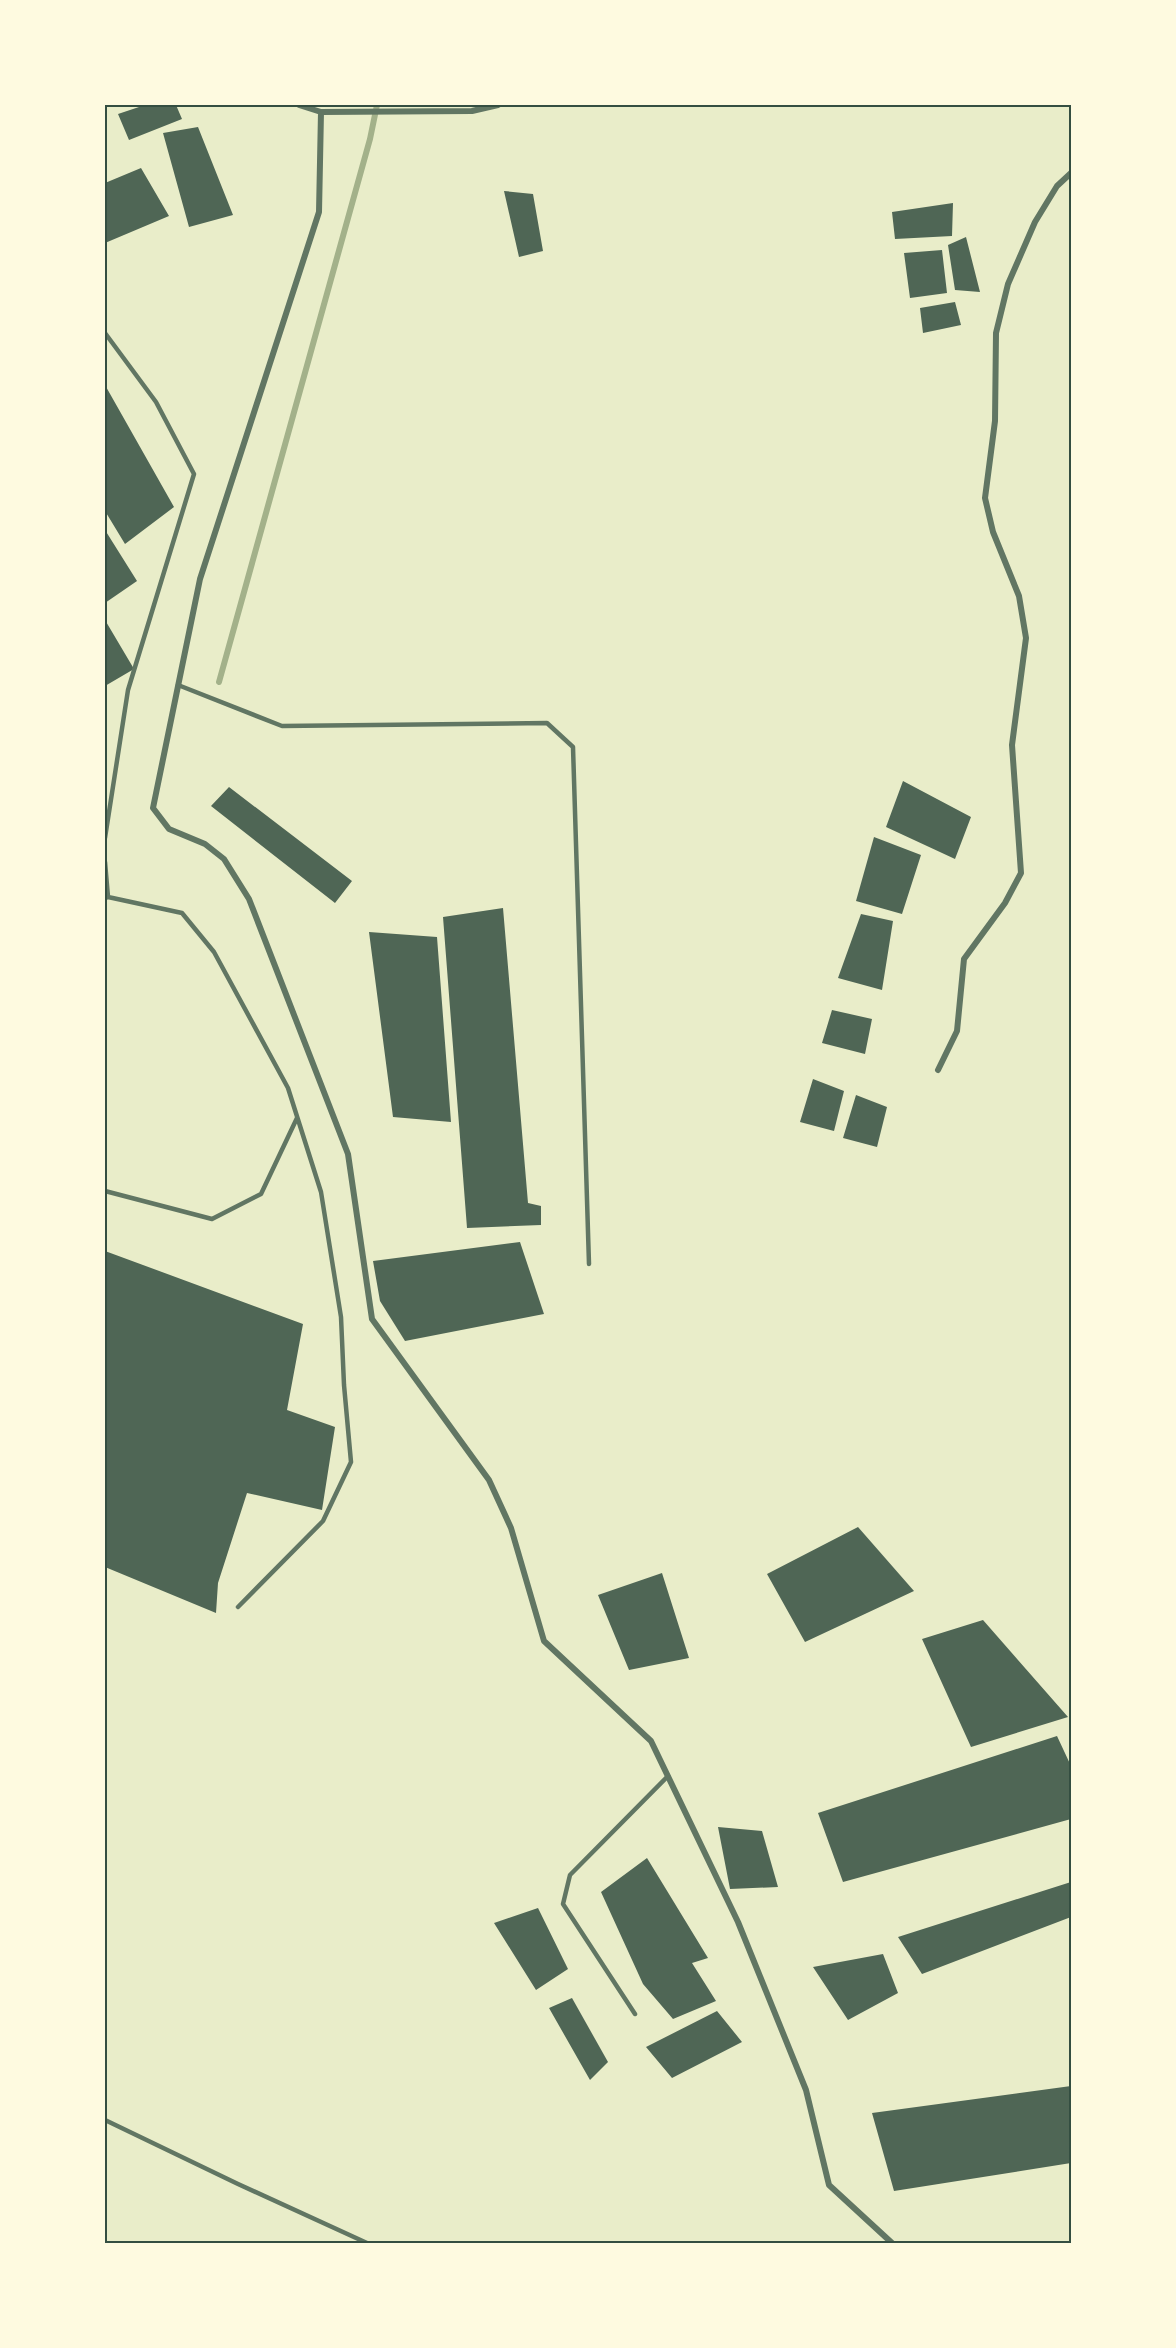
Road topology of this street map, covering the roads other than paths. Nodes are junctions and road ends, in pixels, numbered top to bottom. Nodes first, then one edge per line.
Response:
1 (299, 105) edge
2 (498, 105) edge
3 (321, 112) junction
4 (1071, 173) edge
5 (105, 333) edge
6 (178, 686) junction
7 (105, 838) edge
8 (105, 862) edge
9 (106, 897) edge
10 (938, 1070) dead end
11 (297, 1118) junction
12 (105, 1191) edge
13 (589, 1264) dead end
14 (238, 1607) dead end
15 (668, 1776) junction
16 (634, 2014) dead end
17 (105, 2120) edge
18 (367, 2243) edge
19 (892, 2243) edge

1 - 3 street
2 - 3 street
3 - 6 street
4 - 10 street
5 - 7 lane
6 - 13 lane
6 - 15 street
8 - 9 lane
9 - 11 lane
11 - 12 lane
11 - 14 lane
15 - 16 lane
15 - 19 street
17 - 18 lane

